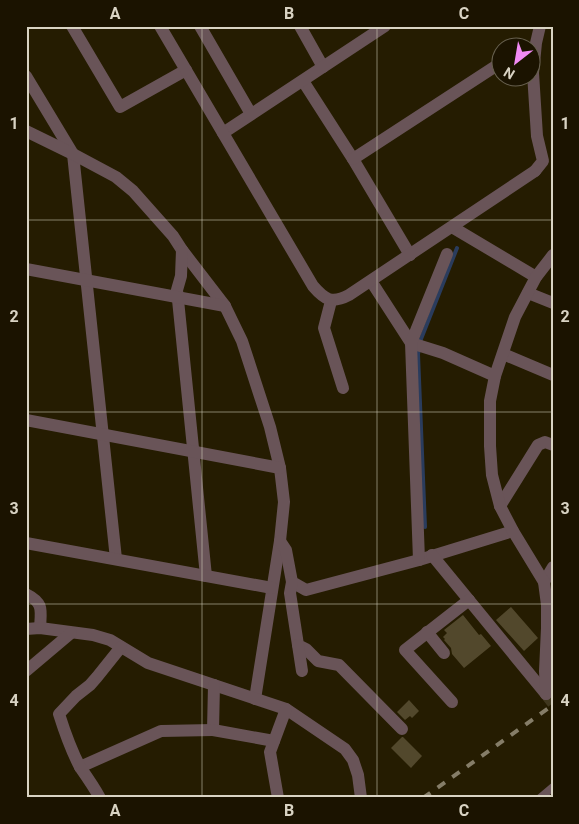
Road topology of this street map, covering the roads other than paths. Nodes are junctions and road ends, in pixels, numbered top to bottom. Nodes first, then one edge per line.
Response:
1 (72, 26) edge
2 (160, 26) edge
3 (200, 26) edge
4 (300, 26) edge
5 (384, 26) edge
6 (540, 26) edge
7 (534, 38) edge
8 (323, 67) junction
9 (492, 69) edge
10 (186, 70) junction
11 (26, 76) edge
12 (303, 81) junction
13 (534, 88) edge
14 (251, 114) junction
15 (26, 131) edge
16 (223, 133) junction
17 (73, 154) junction
18 (353, 160) junction
19 (452, 227) junction
20 (182, 250) junction
21 (447, 254) dead end
22 (553, 255) edge
23 (410, 256) junction
24 (26, 269) edge
25 (536, 277) junction
26 (86, 280) junction
27 (371, 281) junction
28 (528, 293) junction
29 (178, 297) junction
30 (331, 300) junction
31 (553, 303) edge
32 (225, 306) junction
33 (411, 343) junction
34 (503, 354) junction
35 (553, 375) edge
36 (495, 376) junction
37 (343, 388) dead end
38 (26, 420) edge
39 (103, 435) junction
40 (553, 445) edge
41 (194, 452) junction
42 (280, 468) junction
43 (500, 506) junction
44 (513, 531) junction
45 (280, 540) junction
46 (26, 543) edge
47 (432, 555) junction
48 (116, 559) junction
49 (419, 560) junction
50 (553, 567) edge
51 (206, 576) junction
52 (292, 582) junction
53 (548, 584) edge
54 (272, 588) junction
55 (26, 594) edge
56 (469, 600) junction
57 (40, 628) junction
58 (26, 629) edge
59 (427, 632) junction
60 (71, 633) junction
61 (298, 645) junction
62 (121, 647) junction
63 (444, 653) dead end
64 (26, 671) edge
65 (302, 671) dead end
66 (214, 685) junction
67 (255, 699) junction
68 (452, 702) dead end
69 (286, 709) junction
70 (402, 728) dead end
71 (213, 730) junction
72 (274, 740) junction
73 (80, 767) junction
74 (553, 787) edge
75 (100, 798) edge
76 (278, 798) edge
77 (361, 798) edge
78 (540, 798) edge

1 - 10 street
2 - 10 street
3 - 14 street
4 - 8 street
5 - 8 street
6 - 7 street
8 - 12 street
9 - 18 street
10 - 16 street
11 - 17 street
12 - 14 street
12 - 18 street
13 - 19 street
14 - 16 street
15 - 17 street
16 - 30 street
17 - 20 street
17 - 26 street
18 - 23 street
19 - 23 street
19 - 25 street
20 - 29 street
20 - 32 street
21 - 33 street
22 - 25 street
23 - 27 street
24 - 26 street
25 - 28 street
26 - 29 street
26 - 39 street
27 - 30 street
27 - 33 street
28 - 31 street
28 - 34 street
29 - 32 street
29 - 41 street
30 - 37 street
32 - 42 street
33 - 36 street
33 - 49 street
34 - 35 street
34 - 36 street
36 - 43 street
38 - 39 street
39 - 41 street
39 - 48 street
40 - 43 street
41 - 42 street
41 - 51 street
42 - 45 street
43 - 44 street
44 - 47 street
44 - 53 street
45 - 52 street
45 - 54 street
46 - 48 street
47 - 49 street
47 - 56 street
48 - 51 street
49 - 52 street
50 - 53 street
51 - 54 street
52 - 61 street
53 - 56 street
54 - 67 street
55 - 57 street
56 - 59 street
57 - 58 street
57 - 60 street
59 - 63 street
59 - 68 street
60 - 62 street
60 - 64 street
61 - 65 street
61 - 70 street
62 - 66 street
62 - 73 street
66 - 67 street
66 - 71 street
67 - 69 street
69 - 72 street
69 - 77 street
71 - 72 street
71 - 73 street
72 - 76 street
73 - 75 street
74 - 78 lane

